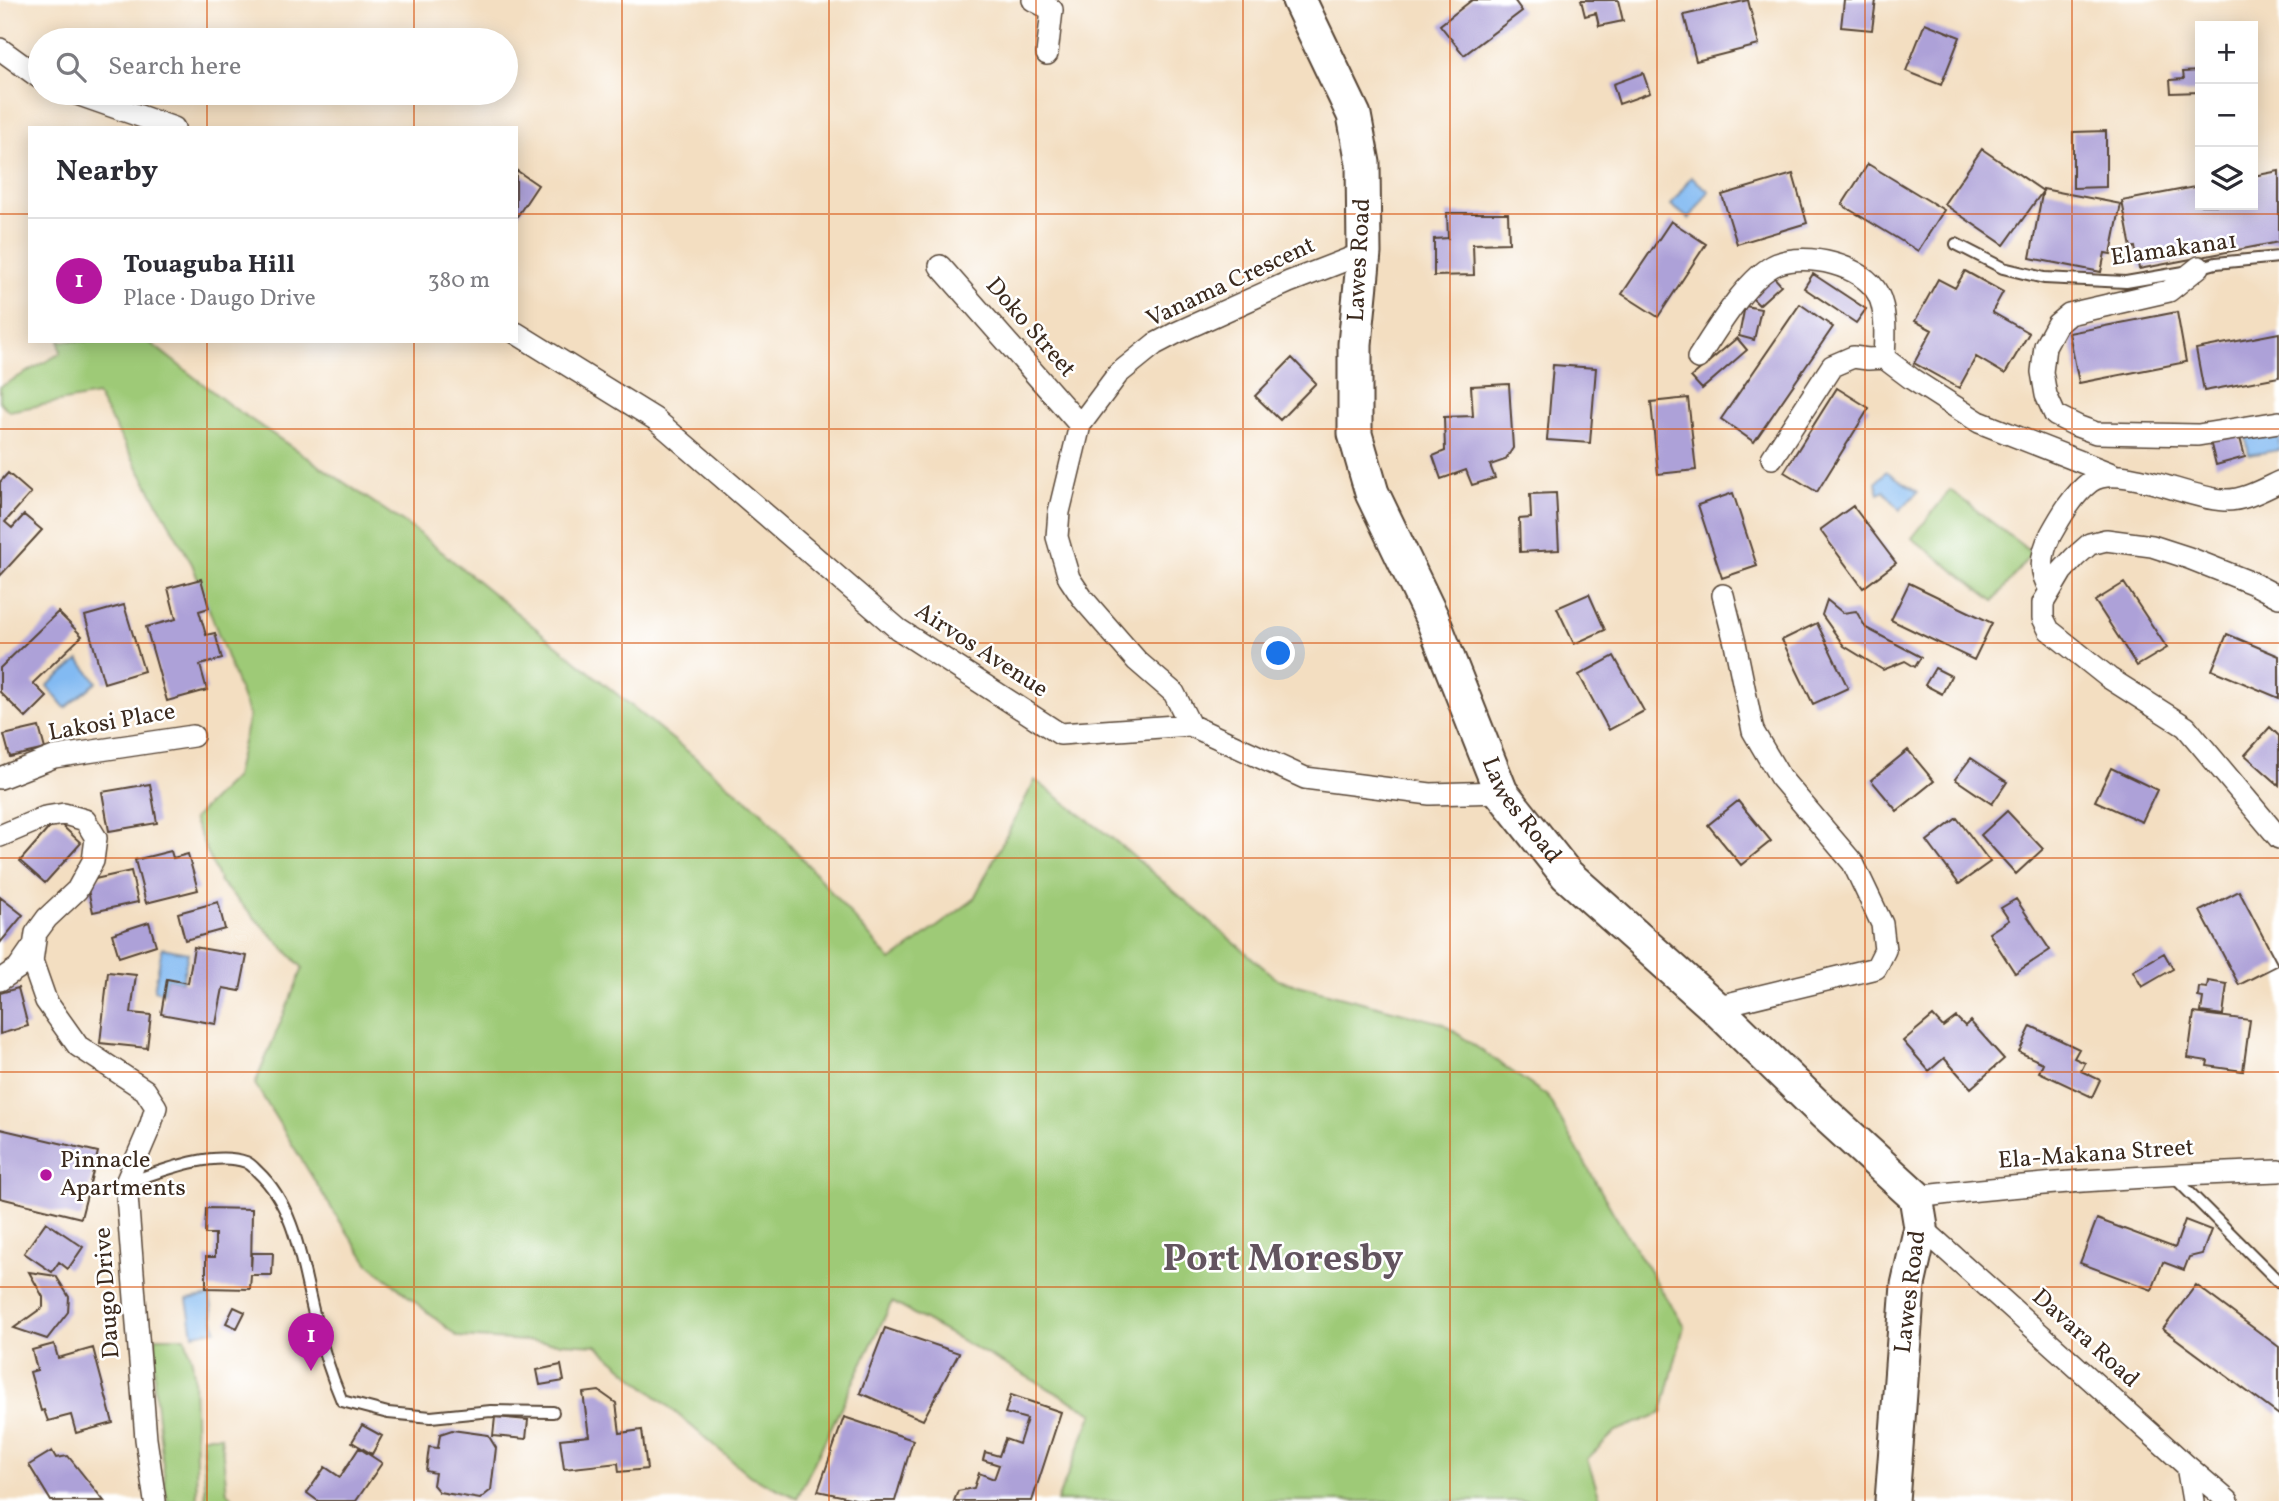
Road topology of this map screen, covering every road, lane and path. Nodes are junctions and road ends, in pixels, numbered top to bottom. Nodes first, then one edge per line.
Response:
1 (1033, 0) edge
2 (1299, 0) edge
3 (0, 49) edge
4 (1047, 54) dead end
5 (28, 69) edge
6 (108, 105) edge
7 (168, 126) edge
8 (1956, 244) dead end
9 (1364, 253) junction
10 (2279, 257) edge
11 (940, 266) dead end
12 (2199, 267) junction
13 (518, 334) edge
14 (1698, 358) dead end
15 (1884, 358) junction
16 (2279, 422) edge
17 (1080, 425) junction
18 (1772, 458) dead end
19 (2112, 474) junction
20 (2279, 482) edge
21 (2050, 589) junction
22 (1723, 595) dead end
23 (2279, 597) edge
24 (1190, 725) junction
25 (193, 736) dead end
26 (0, 778) edge
27 (1502, 793) junction
28 (0, 836) edge
29 (2279, 838) edge
30 (34, 945) junction
31 (0, 980) edge
32 (1715, 1007) junction
33 (2279, 1171) edge
34 (2171, 1174) junction
35 (127, 1183) junction
36 (1919, 1212) junction
37 (2279, 1282) edge
38 (553, 1412) dead end
39 (2187, 1466) junction
40 (155, 1501) edge
41 (1892, 1501) edge
42 (2193, 1501) edge
43 (2228, 1501) edge

1 - 4 street
2 - 9 main road, Lawes Road
3 - 5 street
6 - 7 street
8 - 12 lane, Elamakana1
9 - 17 street, Vanama Crescent
9 - 27 main road, Lawes Road
10 - 12 lane, Elamakana1
11 - 17 street, Doko Street
12 - 16 street
13 - 24 street, Airvos Avenue
14 - 15 street
15 - 18 street
15 - 19 street
17 - 24 street, Vanama Crescent
19 - 20 street
19 - 21 street
21 - 23 street
21 - 29 street
22 - 32 street
24 - 27 street, Airvos Avenue
25 - 26 street, Lakosi Place
27 - 32 main road, Lawes Road
28 - 30 street
30 - 31 street
30 - 35 street, Daugo Drive
32 - 36 main road, Lawes Road
33 - 34 street, Ela-Makana Street
34 - 36 street, Ela-Makana Street
34 - 37 lane
35 - 38 lane
35 - 40 street, Daugo Drive
36 - 39 street, Davara Road
36 - 41 main road, Lawes Road
39 - 42 street
39 - 43 street, Davara Road

